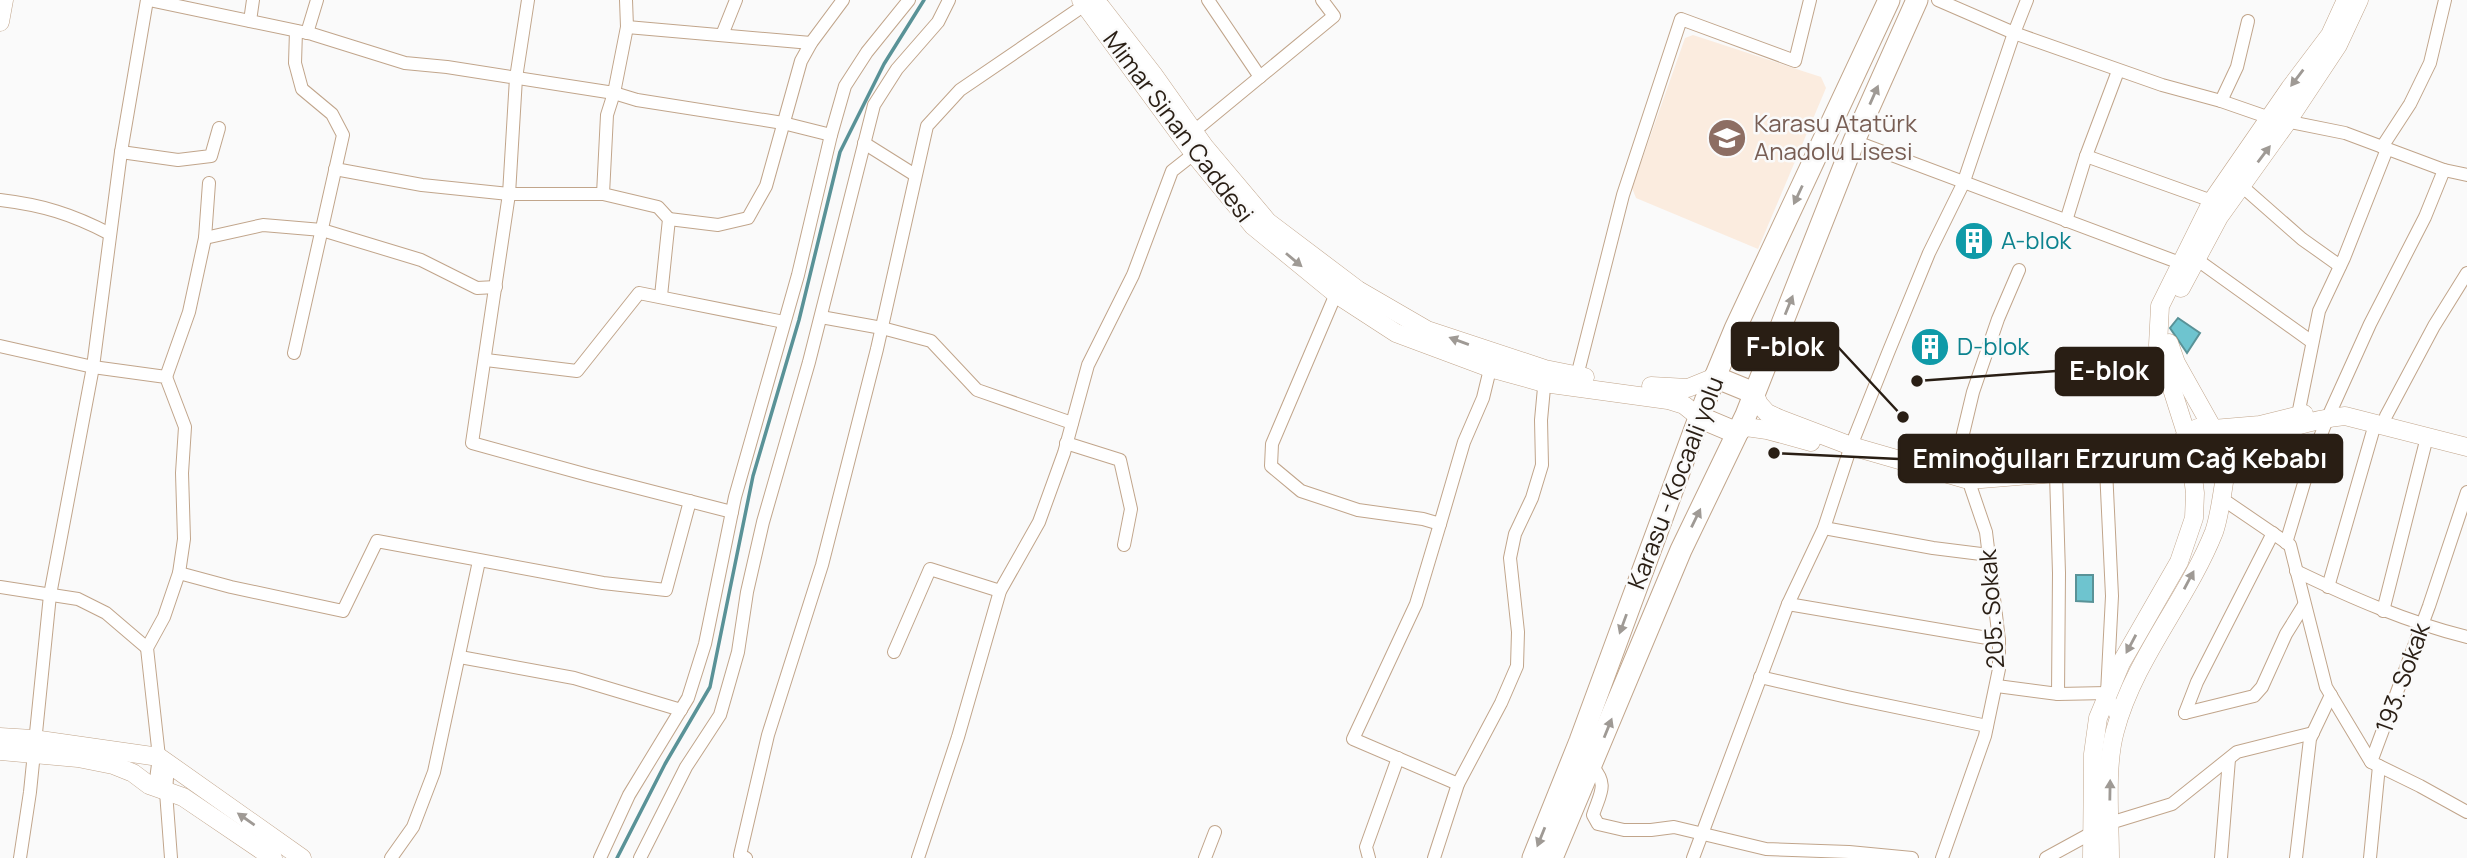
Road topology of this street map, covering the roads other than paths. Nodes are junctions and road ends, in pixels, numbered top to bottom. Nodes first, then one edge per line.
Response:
1 (4, 0) edge
2 (148, 0) edge
3 (253, 0) edge
4 (317, 0) edge
5 (528, 0) edge
6 (626, 0) edge
7 (736, 0) edge
8 (843, 0) edge
9 (909, 0) edge
10 (949, 0) edge
11 (1208, 0) edge
12 (1322, 0) edge
13 (1810, 0) edge
14 (1889, 0) edge
15 (1917, 0) edge
16 (1938, 0) edge
17 (2027, 0) edge
18 (2346, 0) edge
19 (2359, 0) edge
20 (2445, 0) edge
21 (1089, 1) edge
22 (250, 21) junction
23 (2248, 21) dead end
24 (0, 22) edge
25 (627, 27) junction
26 (302, 32) junction
27 (2014, 33) junction
28 (722, 35) junction
29 (811, 43) junction
30 (2118, 71) junction
31 (1260, 77) junction
32 (516, 78) junction
33 (614, 93) junction
34 (2221, 101) junction
35 (2279, 120) junction
36 (783, 123) junction
37 (219, 128) dead end
38 (831, 135) junction
39 (1854, 141) junction
40 (864, 144) junction
41 (1197, 144) junction
42 (2385, 148) junction
43 (121, 152) junction
44 (2086, 156) junction
45 (335, 169) junction
46 (2444, 170) junction
47 (915, 175) junction
48 (2467, 175) edge
49 (2235, 180) junction
50 (209, 183) dead end
51 (1963, 184) junction
52 (509, 194) junction
53 (603, 194) junction
54 (0, 200) edge
55 (2212, 201) junction
56 (669, 219) junction
57 (2066, 221) junction
58 (322, 230) junction
59 (110, 234) junction
60 (205, 239) junction
61 (2187, 258) junction
62 (2340, 266) junction
63 (2019, 271) dead end
64 (2467, 273) edge
65 (496, 287) junction
66 (1339, 287) junction
67 (661, 296) junction
68 (821, 317) junction
69 (784, 322) junction
70 (882, 328) junction
71 (2312, 341) junction
72 (0, 346) edge
73 (294, 353) dead end
74 (486, 360) junction
75 (1492, 361) junction
76 (93, 367) junction
77 (1545, 376) junction
78 (1577, 376) junction
79 (166, 377) junction
80 (1715, 377) junction
81 (1754, 393) junction
82 (2331, 412) junction
83 (2298, 415) junction
84 (1699, 418) junction
85 (2380, 420) junction
86 (1072, 423) junction
87 (1742, 424) junction
88 (2213, 429) junction
89 (2186, 436) junction
90 (2467, 436) edge
91 (2427, 437) junction
92 (1066, 443) junction
93 (2467, 447) edge
94 (1849, 450) junction
95 (2225, 460) junction
96 (2194, 471) junction
97 (2106, 473) junction
98 (2056, 478) junction
99 (1970, 484) junction
100 (2467, 492) edge
101 (2221, 498) junction
102 (690, 501) junction
103 (732, 512) junction
104 (1440, 524) junction
105 (1824, 528) junction
106 (2273, 533) junction
107 (2286, 543) junction
108 (1124, 545) dead end
109 (1989, 555) junction
110 (479, 561) junction
111 (2296, 571) junction
112 (179, 573) junction
113 (0, 587) edge
114 (2328, 587) junction
115 (1000, 591) junction
116 (50, 594) junction
117 (1788, 604) junction
118 (2304, 605) junction
119 (2383, 611) junction
120 (2422, 626) junction
121 (2467, 637) edge
122 (1999, 640) junction
123 (147, 648) junction
124 (894, 652) dead end
125 (460, 657) junction
126 (1760, 677) junction
127 (1997, 686) junction
128 (2107, 693) junction
129 (2058, 694) junction
130 (2331, 695) junction
131 (681, 710) junction
132 (2118, 722) junction
133 (1987, 726) junction
134 (2313, 733) junction
135 (0, 737) edge
136 (33, 746) junction
137 (0, 751) edge
138 (1398, 758) junction
139 (2229, 759) junction
140 (164, 760) junction
141 (2375, 764) junction
142 (1592, 766) junction
143 (1458, 784) junction
144 (161, 790) junction
145 (2467, 812) edge
146 (2110, 823) junction
147 (1215, 832) dead end
148 (2092, 833) junction
149 (1703, 834) junction
150 (20, 858) edge
151 (171, 858) edge
152 (273, 858) edge
153 (302, 858) edge
154 (391, 858) edge
155 (600, 858) edge
156 (640, 858) edge
157 (746, 858) edge
158 (918, 858) edge
159 (1205, 858) edge
160 (1369, 858) edge
161 (1434, 858) edge
162 (1533, 858) edge
163 (1552, 858) edge
164 (1693, 858) edge
165 (1912, 858) edge
166 (1942, 858) edge
167 (2046, 858) edge
168 (2092, 858) edge
169 (2110, 858) edge
170 (2221, 858) edge
171 (2296, 858) edge
172 (2370, 858) edge

1 - 24 main road
2 - 22 street
2 - 43 street
3 - 22 street
4 - 26 street
5 - 32 street
6 - 25 street
7 - 28 street
8 - 29 street
9 - 38 street
10 - 40 street
11 - 31 street
12 - 31 street
13 - 78 street
14 -> 80 highway, Karasu - Kocaali yolu
39 -> 15 highway, Karasu - Kocaali yolu
16 - 27 street
17 - 27 street
18 -> 35 main road
19 - 35 main road
20 - 42 street
21 - 41 main road, Mimar Sinan Caddesi
21 - 47 street
22 - 26 street
23 - 34 street
25 - 28 street
25 - 33 street
26 - 32 street
26 - 45 street
27 - 30 street
27 - 51 street
28 - 29 street
29 - 36 street
30 - 34 street
30 - 44 street
31 - 41 street
32 - 33 street
32 - 52 street
33 - 36 street
33 - 53 street
34 - 35 street
35 - 42 street
35 - 49 main road
36 - 38 street
36 - 56 street
37 - 43 street
38 - 69 street
39 - 51 street
81 -> 39 highway, Karasu - Kocaali yolu
40 - 47 street
40 - 68 street
41 - 66 main road, Mimar Sinan Caddesi
41 - 86 street
42 - 46 street
42 - 62 street
43 - 59 street
44 - 55 street
44 - 57 street
45 - 52 street
45 - 58 street
46 - 48 street
46 - 82 street
47 - 70 street
49 - 55 main road
49 - 61 main road
49 - 62 street
50 - 60 street
51 - 57 street
51 - 94 street
52 - 53 street
52 - 65 street
53 - 56 street
54 - 59 street
55 - 61 main road
56 - 67 street
57 - 61 street
58 - 60 street
58 - 65 street
58 - 73 street
59 - 76 street
60 - 79 street
61 - 71 street
61 - 88 main road
61 - 89 main road
62 - 71 street
63 - 99 street, 205. Sokak
64 - 85 street
65 - 74 street
66 - 75 main road, Mimar Sinan Caddesi
66 - 104 street
67 - 69 street
67 - 74 street
68 - 70 street
68 - 156 street
69 - 103 street
70 - 86 street
70 - 157 street
71 - 83 street
72 - 76 street
74 - 102 street
75 - 77 main road, Mimar Sinan Caddesi
75 - 104 street
76 - 79 street
76 - 116 street
77 - 78 main road, Mimar Sinan Caddesi
77 - 84 main road, Mimar Sinan Caddesi
77 - 143 street
78 - 80 main road, Mimar Sinan Caddesi
79 - 112 street
80 - 81 highway
80 - 84 highway, Karasu - Kocaali yolu
81 - 87 highway, Karasu - Kocaali yolu
81 - 94 main road
82 - 83 main road
82 - 85 main road
82 - 95 main road
82 - 107 street
83 - 88 main road
84 - 87 highway
84 -> 162 highway, Karasu - Kocaali yolu
85 - 90 main road
85 - 91 main road
85 - 114 street
86 - 92 street
87 - 94 main road
142 -> 87 highway, Karasu - Kocaali yolu
88 - 89 main road
88 - 95 main road
89 - 96 main road
89 - 97 main road
91 - 93 main road
91 - 119 street
92 - 108 street
92 - 115 street
94 - 99 main road
94 - 105 street
95 - 96 main road
95 - 101 main road
96 - 97 main road
96 -> 128 main road
97 - 98 main road
97 - 128 street
98 - 99 main road
98 - 129 street
99 - 109 street, 205. Sokak
100 - 120 street, 193. Sokak
101 - 106 street
132 -> 101 main road
102 - 103 street
102 - 110 street
103 - 131 street
104 - 138 street
105 - 109 street
105 - 117 street
106 - 107 street
106 - 118 street
107 - 111 street
109 - 122 street, 205. Sokak
110 - 112 street
110 - 125 street
111 - 114 street
111 - 118 street
112 - 123 street
113 - 116 street
114 - 119 street
115 - 124 street
115 - 158 street
116 - 123 street
116 - 136 street
117 - 122 street
117 - 126 street
118 - 130 street
119 - 120 street
120 - 121 street
120 - 141 street, 193. Sokak
122 - 127 street, 205. Sokak
123 - 140 street
125 - 131 street
125 - 154 street
126 - 133 street
126 - 149 street
127 - 129 street
127 - 133 street, 205. Sokak
128 - 129 street
128 - 132 street
128 - 148 main road
130 - 134 street
130 - 141 street
131 - 155 street
146 -> 132 main road
133 - 166 street, 205. Sokak
134 - 139 street
134 - 171 street
135 - 136 main road
136 - 137 main road
136 - 140 main road
136 - 144 main road
136 - 150 street
138 - 143 street
138 - 160 street
139 - 146 street
139 - 170 street
140 - 144 street
153 -> 140 main road
141 - 145 street, 193. Sokak
141 - 172 street
142 - 149 street
142 - 163 highway, Karasu - Kocaali yolu
143 - 161 street
144 - 151 street
144 - 152 main road
146 - 148 street
146 - 169 main road
147 - 159 street
148 - 167 street
148 - 168 main road
149 - 164 street
149 - 165 street

